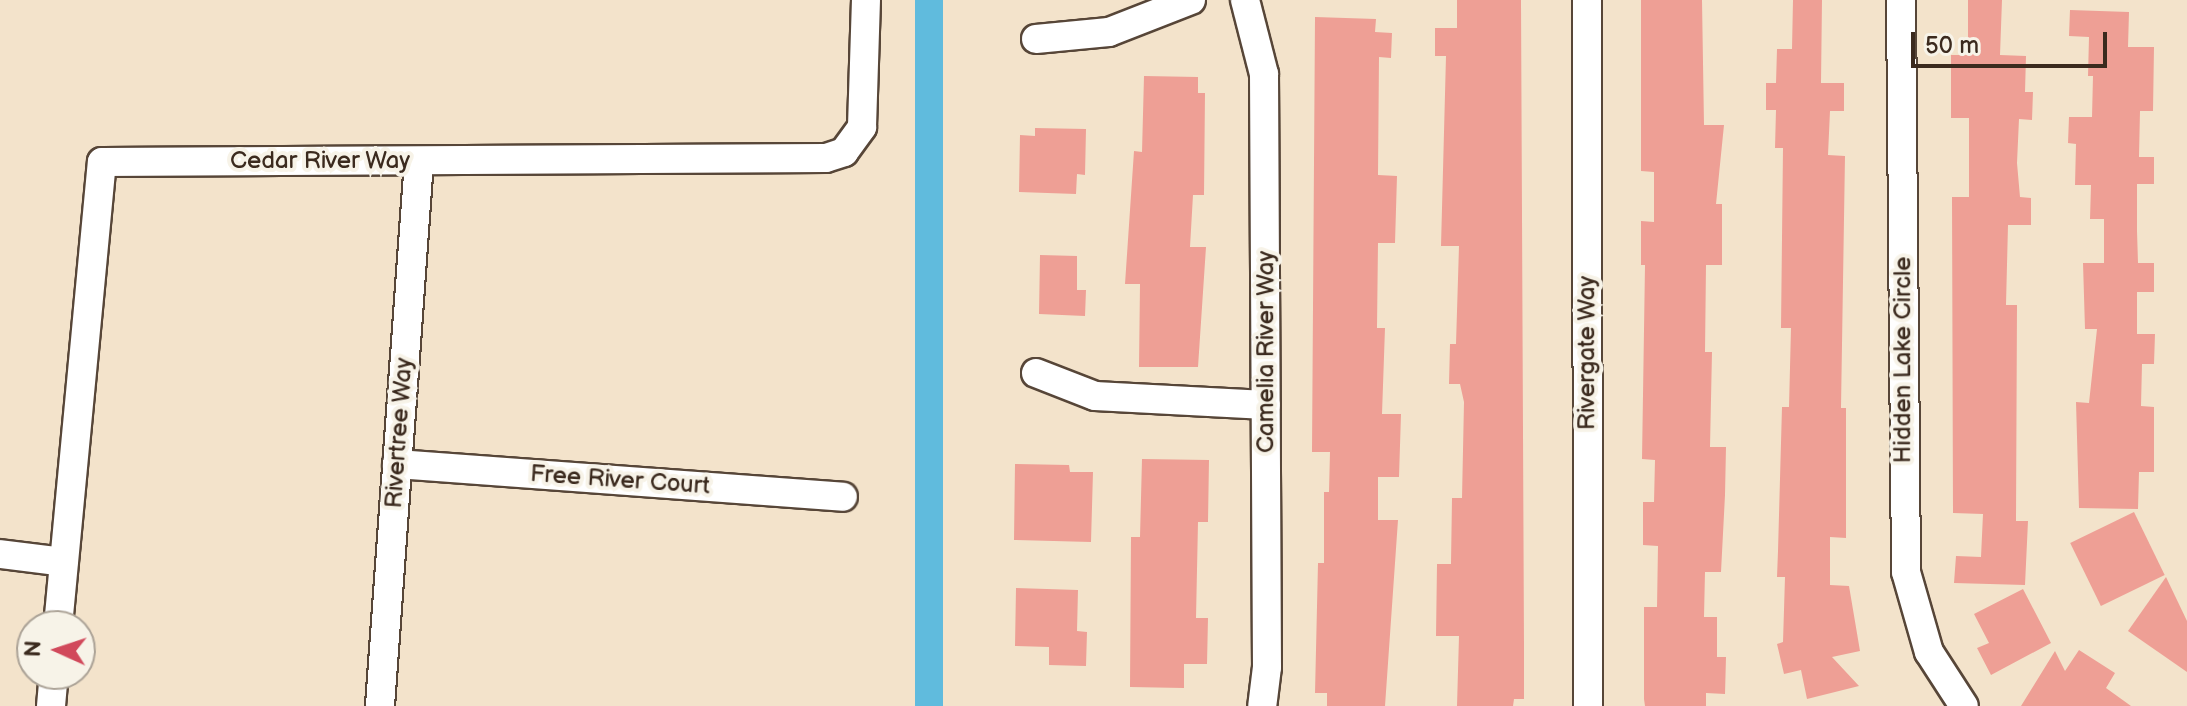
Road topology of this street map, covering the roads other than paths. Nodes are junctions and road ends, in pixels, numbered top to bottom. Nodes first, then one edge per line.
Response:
1 (866, 0) edge
2 (1191, 0) edge
3 (1245, 0) edge
4 (1587, 0) edge
5 (1901, 0) edge
6 (1036, 39) dead end
7 (419, 161) junction
8 (1036, 373) dead end
9 (1266, 405) junction
10 (397, 464) junction
11 (843, 497) dead end
12 (0, 554) edge
13 (64, 562) junction
14 (60, 610) edge
15 (380, 706) edge
16 (1262, 706) edge
17 (1588, 706) edge
18 (1964, 706) edge

1 - 7 street, Cedar River Way
2 - 6 street
3 - 9 street, Camelia River Way
4 - 17 street, Rivergate Way
5 - 18 street, Hidden Lake Circle
7 - 10 street, Rivertree Way
7 - 13 street, Cedar River Way
8 - 9 street
9 - 16 street, Camelia River Way
10 - 11 street, Free River Court
10 - 15 street, Rivertree Way
12 - 13 street
13 - 14 street, Cedar River Way

